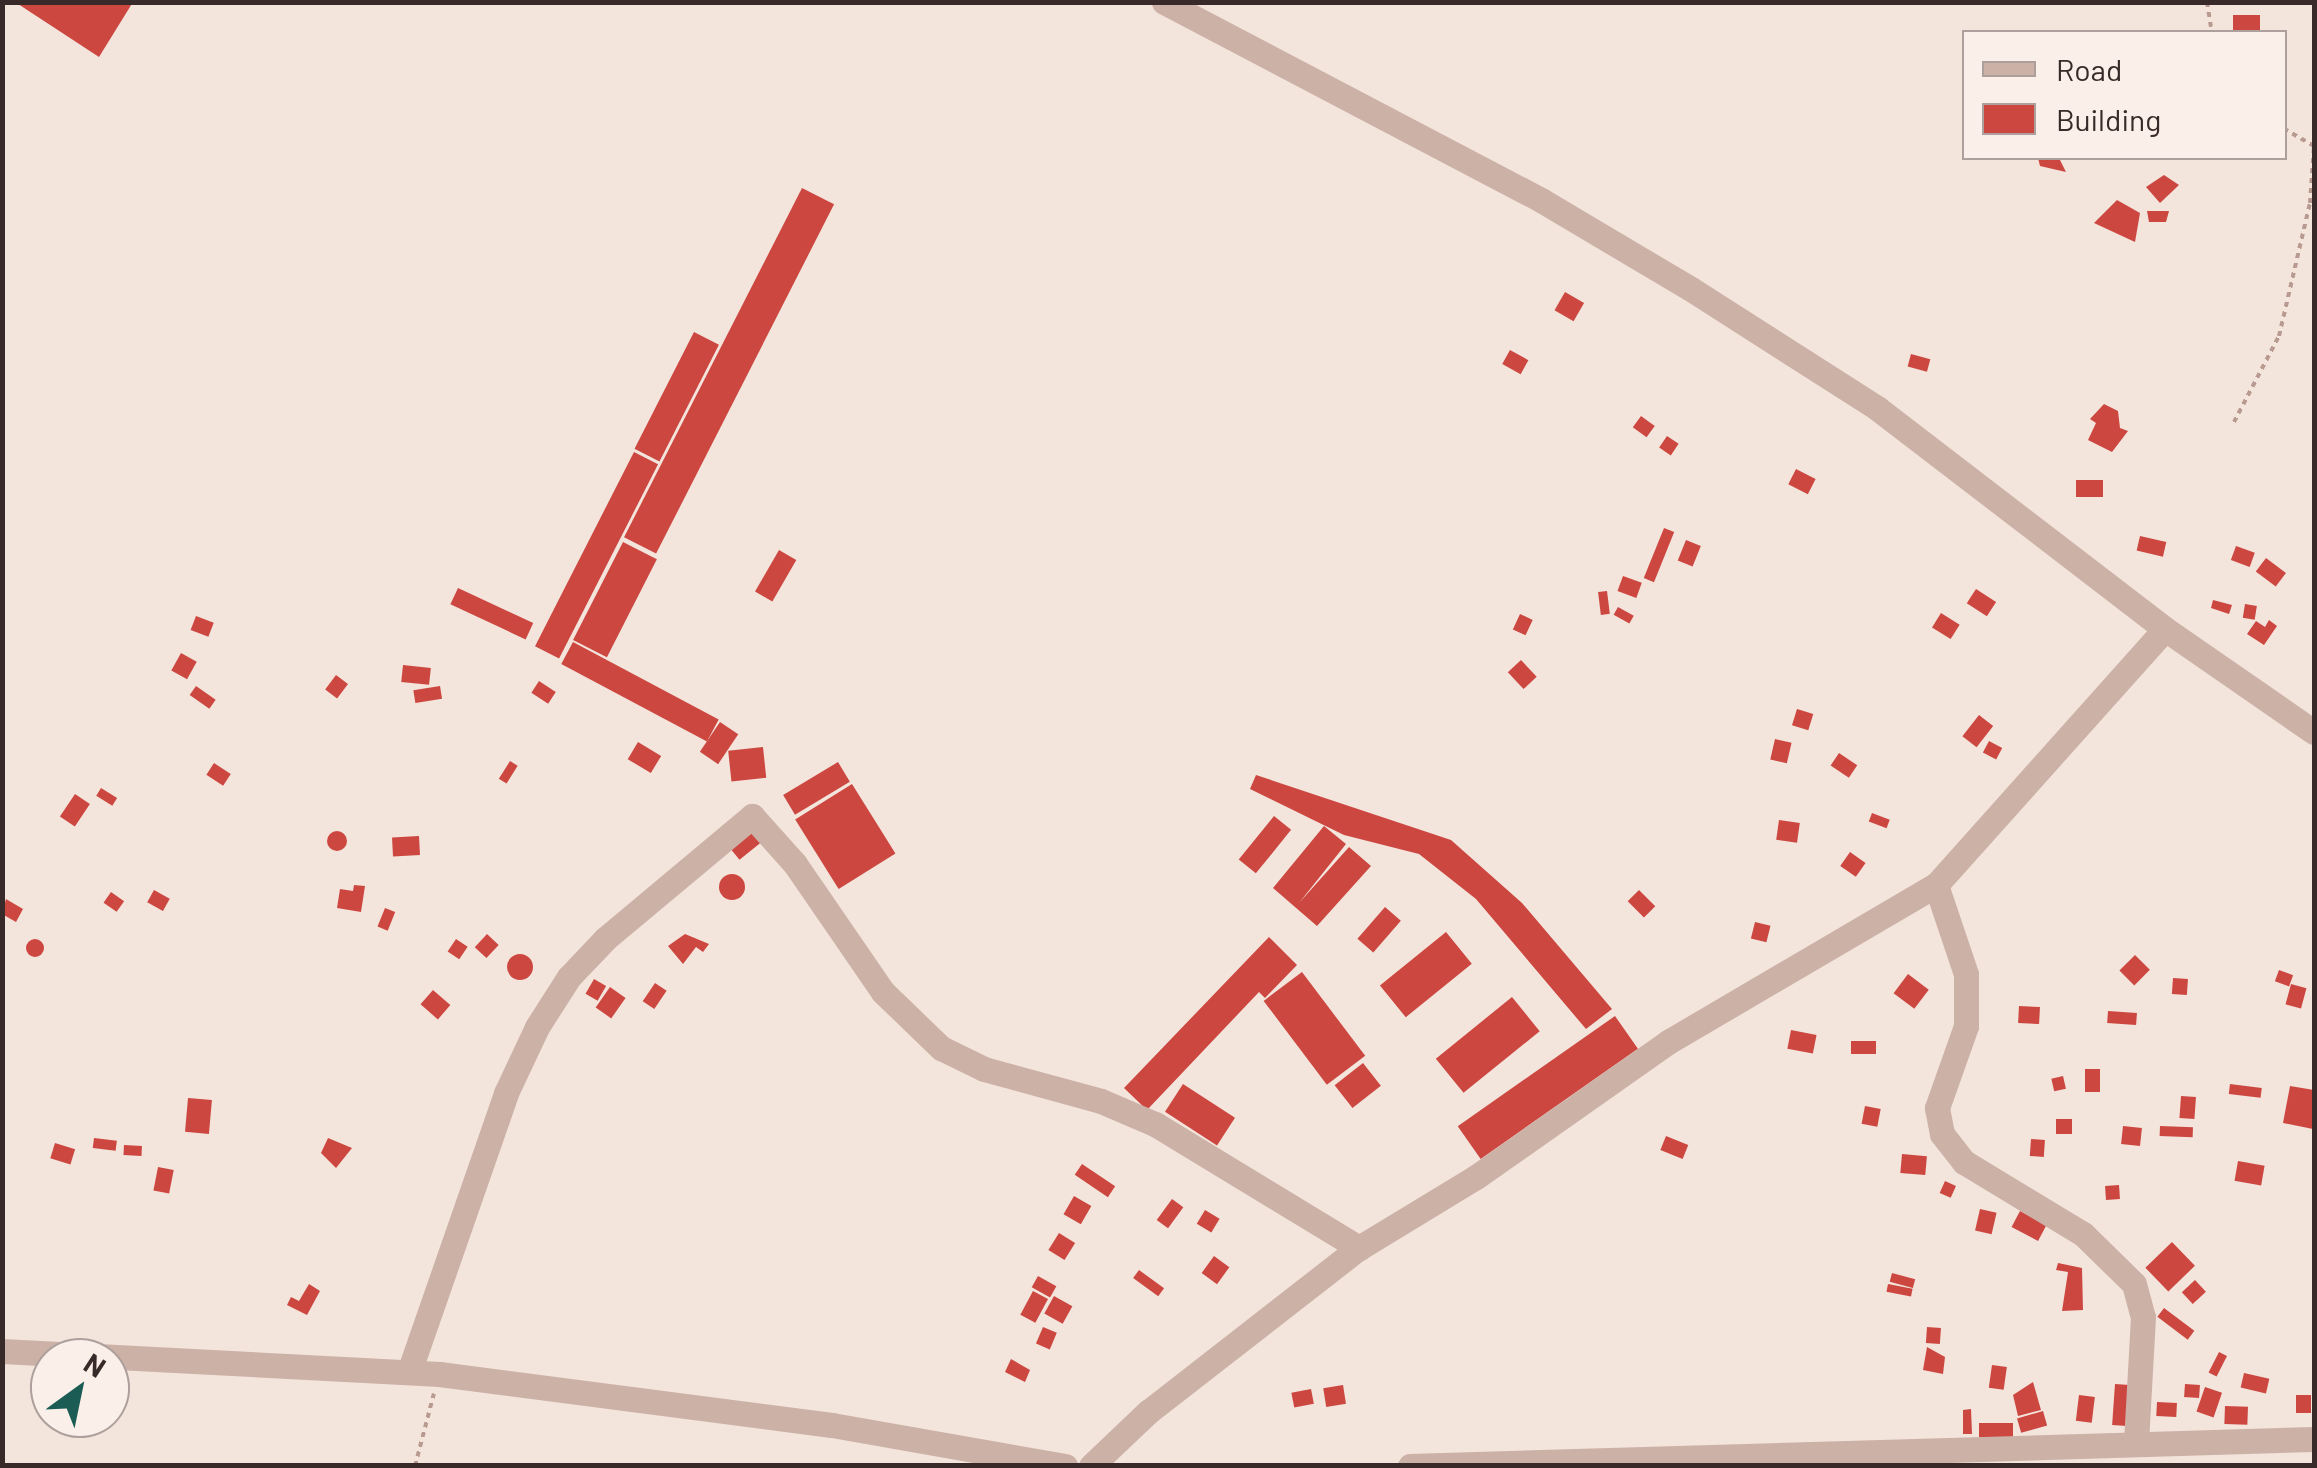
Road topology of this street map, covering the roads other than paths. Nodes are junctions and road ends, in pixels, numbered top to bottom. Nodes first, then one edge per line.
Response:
1 (1164, 2) edge
2 (2165, 629) junction
3 (2314, 732) edge
4 (1936, 885) junction
5 (1359, 1248) junction
6 (2, 1351) edge
7 (410, 1372) junction
8 (2314, 1439) edge
9 (2136, 1444) junction
10 (2077, 1455) edge
11 (1065, 1466) edge
12 (1091, 1466) edge
13 (1410, 1466) edge

1 - 2 street
2 - 3 street
2 - 4 street
4 - 5 street
4 - 9 street
5 - 7 street
5 - 12 street
6 - 7 street
7 - 11 street
8 - 9 street
9 - 10 street
10 - 13 street

